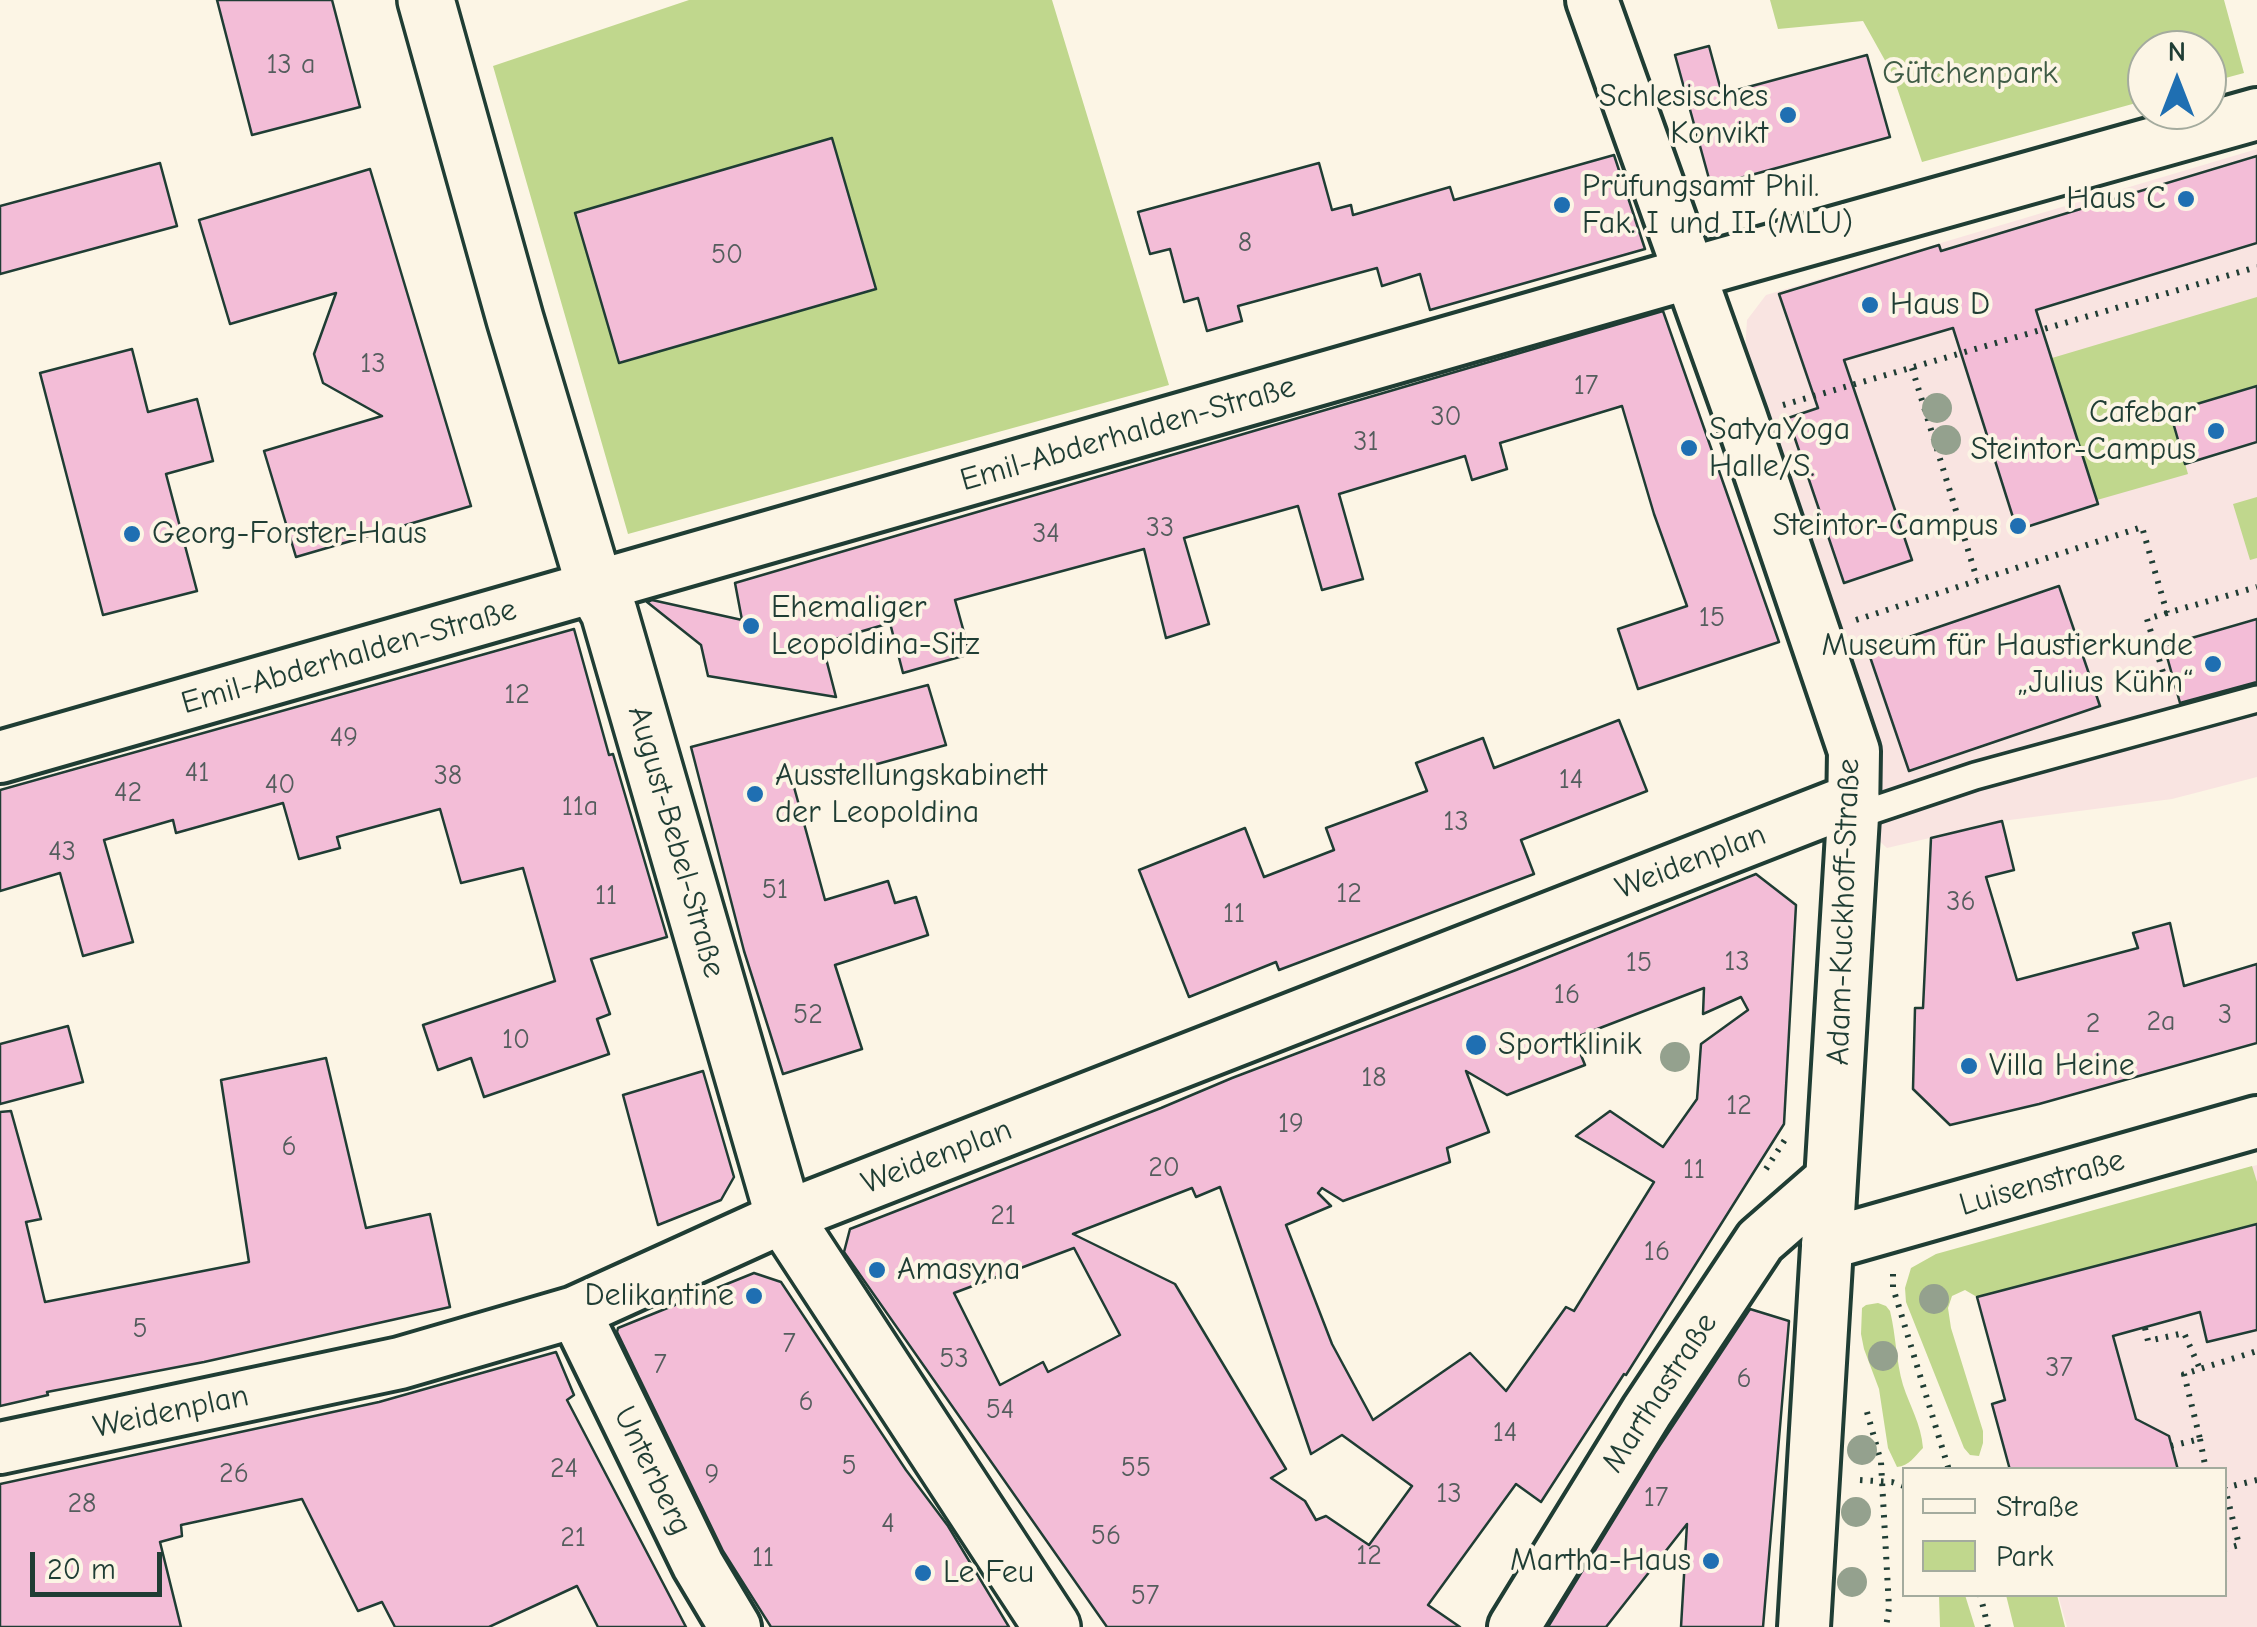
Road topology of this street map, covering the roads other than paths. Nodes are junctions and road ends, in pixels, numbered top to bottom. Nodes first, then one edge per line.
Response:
1 (426, 0) edge
2 (1592, 0) edge
3 (2257, 114) edge
4 (1689, 274) junction
5 (595, 587) junction
6 (2257, 699) edge
7 (0, 757) edge
8 (1854, 808) junction
9 (2257, 1122) edge
10 (1830, 1179) junction
11 (784, 1216) junction
12 (1827, 1244) junction
13 (575, 1312) junction
14 (0, 1448) edge
15 (735, 1627) edge
16 (1052, 1627) edge
17 (1514, 1627) edge
18 (1804, 1627) edge

1 - 5 street, August-Bebel-Straße
2 - 4 street, Adam-Kuckhoff-Straße
3 - 4 street, Emil-Abderhalden-Straße
4 - 5 street, Emil-Abderhalden-Straße
4 - 8 street, Adam-Kuckhoff-Straße
5 - 7 street, Emil-Abderhalden-Straße
5 - 11 street, August-Bebel-Straße
6 - 8 lane
8 - 10 street, Adam-Kuckhoff-Straße
8 - 11 street, Weidenplan
9 - 12 street, Luisenstraße
10 - 12 street, Adam-Kuckhoff-Straße
10 - 17 street, Marthastraße
11 - 13 street, Weidenplan
11 - 16 street, August-Bebel-Straße
12 - 18 street, Adam-Kuckhoff-Straße
13 - 14 street, Weidenplan
13 - 15 street, Unterberg

